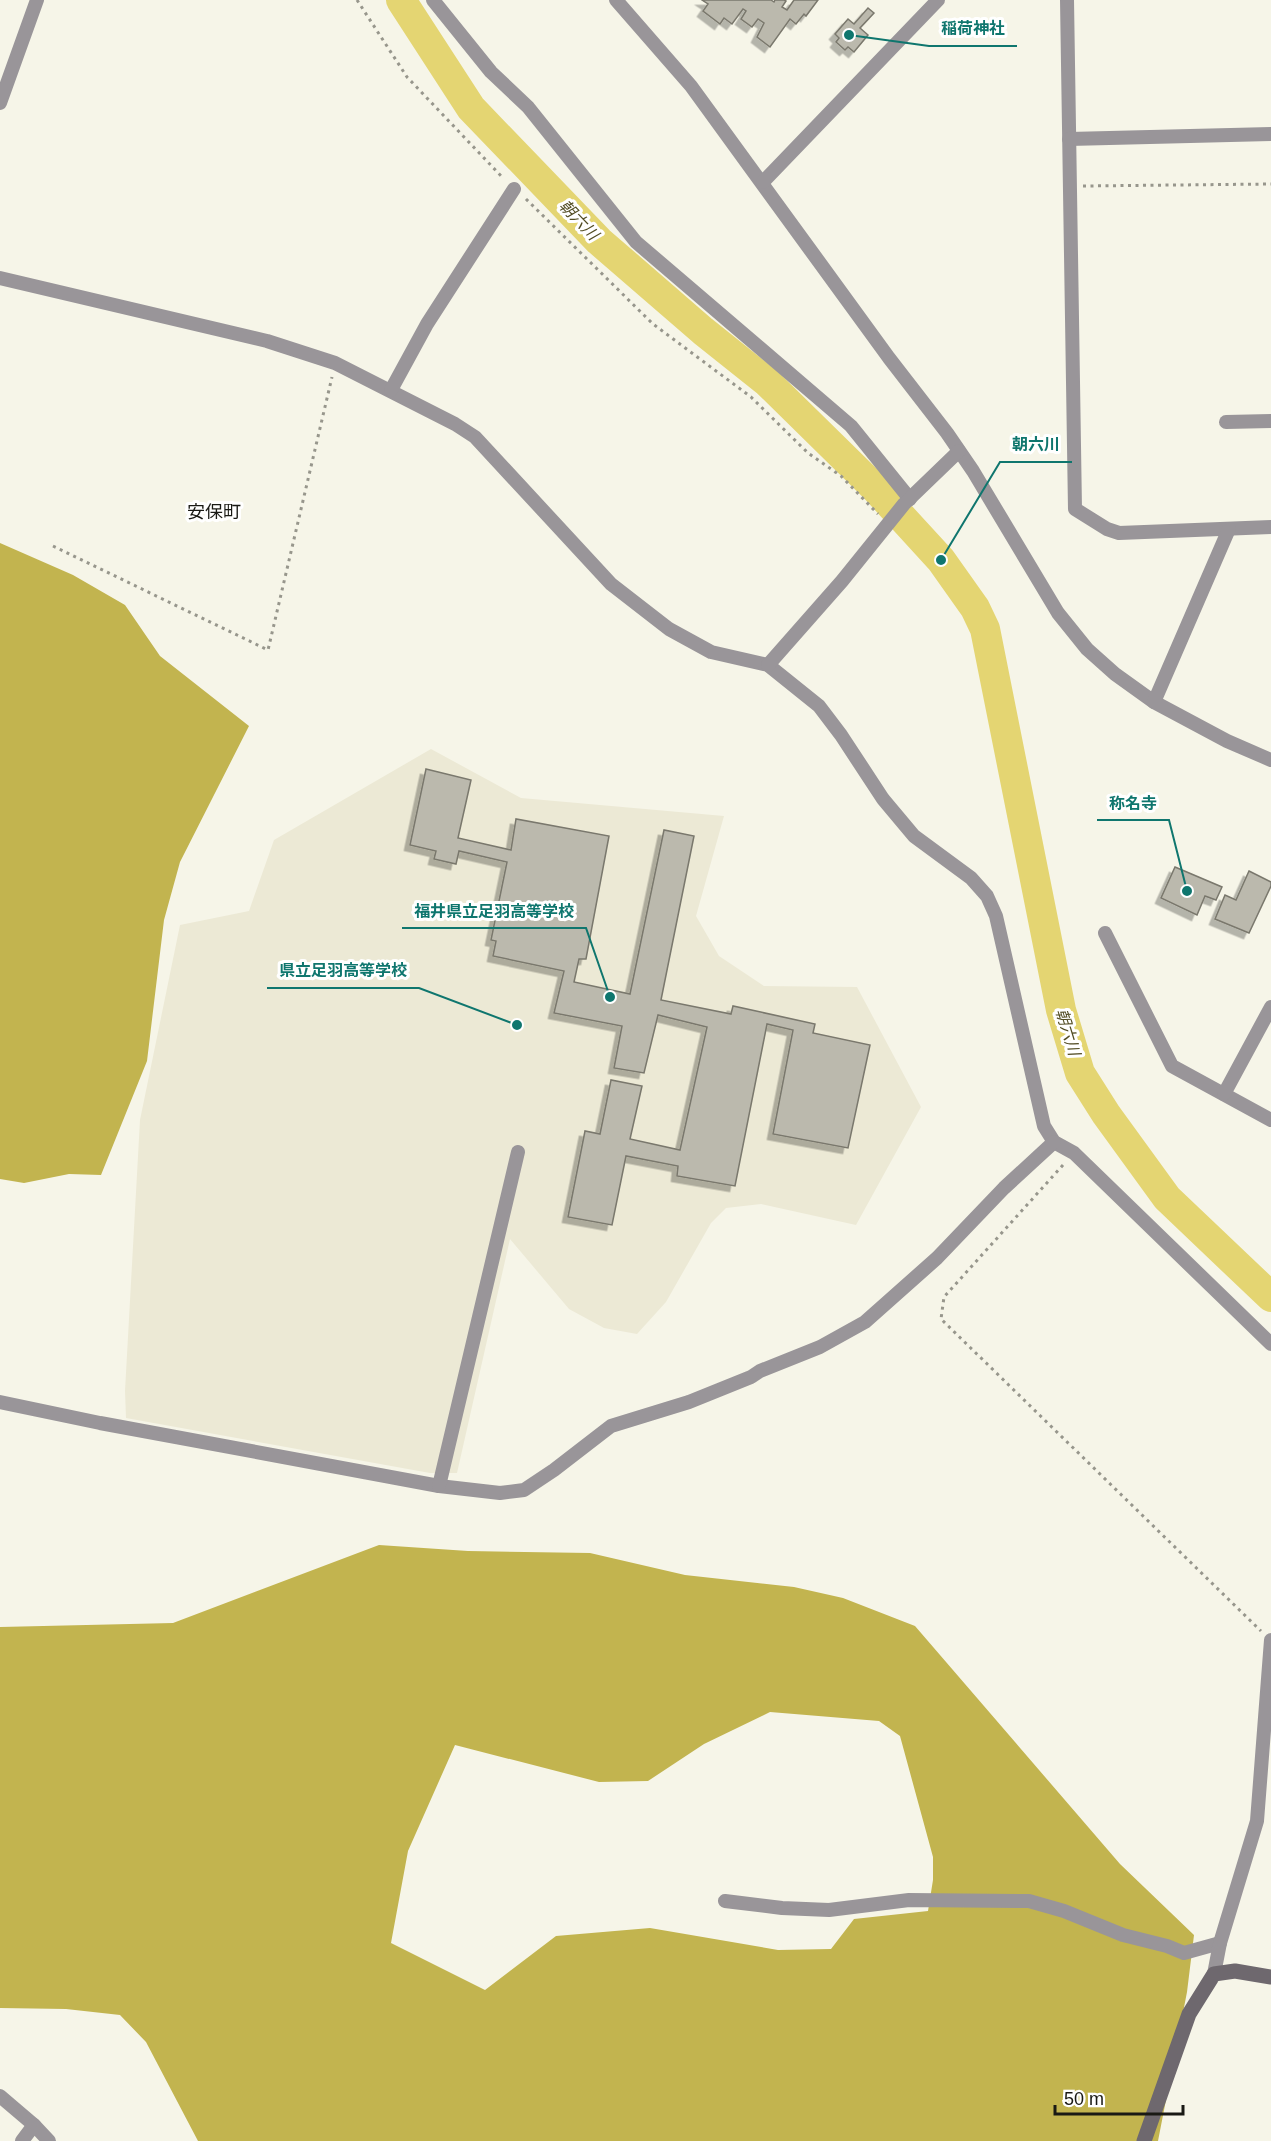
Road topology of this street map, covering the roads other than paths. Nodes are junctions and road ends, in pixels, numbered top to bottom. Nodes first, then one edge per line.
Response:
1 (37, 0) edge
2 (433, 0) edge
3 (938, 0) edge
4 (1067, 0) edge
5 (618, 1) edge
6 (0, 103) edge
7 (1271, 134) edge
8 (1069, 139) junction
9 (763, 182) junction
10 (514, 189) road end
11 (0, 278) edge
12 (391, 390) junction
13 (1271, 421) edge
14 (1226, 422) dead end
15 (959, 451) junction
16 (907, 502) junction
17 (1271, 527) edge
18 (1229, 529) junction
19 (768, 665) junction
20 (1154, 702) junction
21 (1271, 760) edge
22 (1105, 933) dead end
23 (1271, 1007) edge
24 (1224, 1094) junction
25 (1271, 1120) edge
26 (1054, 1142) junction
27 (518, 1152) dead end
28 (1271, 1344) edge
29 (0, 1402) edge
30 (439, 1486) junction
31 (1271, 1641) edge
32 (725, 1901) dead end
33 (1220, 1943) junction
34 (1214, 1974) junction
35 (1271, 1977) edge
36 (0, 2096) edge
37 (34, 2125) junction
38 (22, 2141) edge
39 (34, 2141) edge
40 (49, 2141) edge
41 (1144, 2141) edge

1 - 6 street
2 - 16 street
3 - 9 street
4 - 8 street
5 - 9 street
7 - 8 street
8 - 18 street
9 - 15 street
10 - 12 street
11 - 12 street
12 - 19 street
13 - 14 street
15 - 16 street
15 - 20 street
16 - 19 street
17 - 18 street
18 - 20 street
19 - 26 street
20 - 21 street
22 - 24 street
23 - 24 street
24 - 25 street
26 - 28 street
26 - 30 street
27 - 30 street
29 - 30 street
31 - 33 street
32 - 33 street
33 - 34 street
34 - 35 street
34 - 41 street
36 - 37 street
37 - 38 street
37 - 39 street
37 - 40 street

